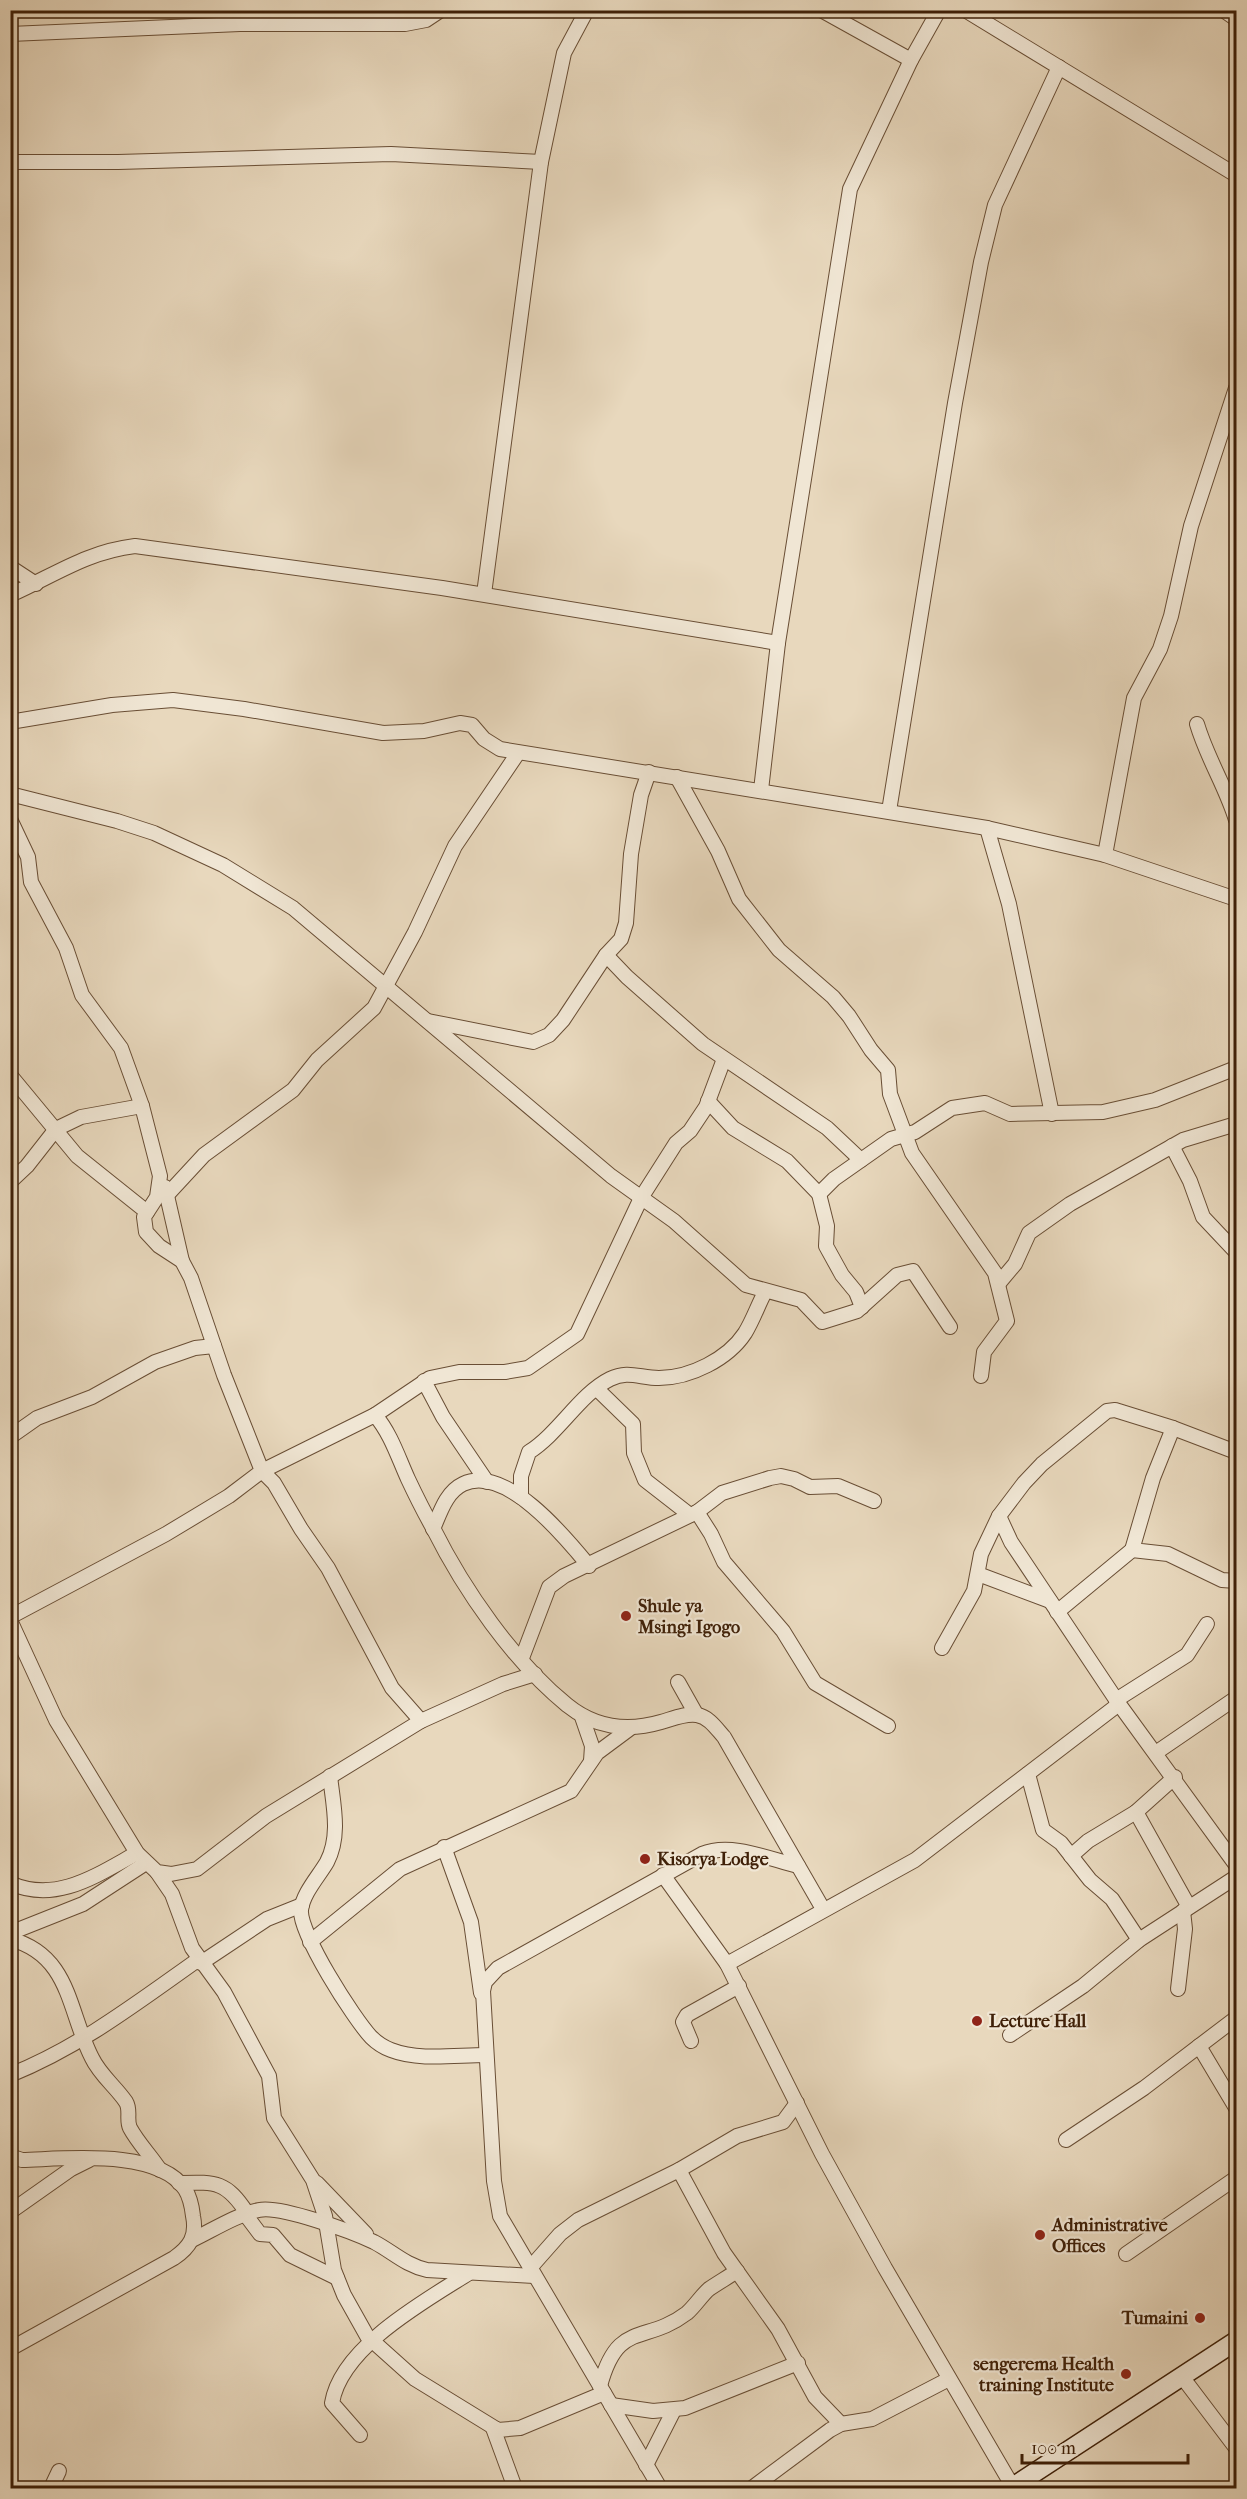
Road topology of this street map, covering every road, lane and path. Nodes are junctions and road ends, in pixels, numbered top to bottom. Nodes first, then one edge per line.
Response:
1 (441, 10) edge
2 (587, 10) edge
3 (821, 10) edge
4 (939, 10) edge
5 (965, 10) edge
6 (1223, 10) edge
7 (1236, 19) edge
8 (10, 34) edge
9 (911, 60) junction
10 (1059, 67) junction
11 (10, 162) edge
12 (541, 162) junction
13 (1236, 175) edge
14 (1236, 388) edge
15 (10, 567) edge
16 (36, 584) junction
17 (484, 594) junction
18 (10, 595) edge
19 (778, 643) junction
20 (10, 722) edge
21 (1197, 724) dead end
22 (518, 753) junction
23 (649, 772) junction
24 (677, 777) junction
25 (760, 790) junction
26 (10, 794) edge
27 (889, 811) junction
28 (10, 819) edge
29 (1236, 820) edge
30 (987, 828) junction
31 (1105, 855) junction
32 (1236, 894) edge
33 (606, 955) junction
34 (386, 988) junction
35 (425, 1021) junction
36 (724, 1059) junction
37 (1236, 1068) edge
38 (10, 1075) edge
39 (708, 1101) junction
40 (142, 1106) junction
41 (1052, 1114) junction
42 (1236, 1124) edge
43 (55, 1130) junction
44 (905, 1135) junction
45 (1172, 1146) junction
46 (861, 1160) junction
47 (160, 1176) junction
48 (10, 1182) edge
49 (819, 1194) junction
50 (167, 1195) junction
51 (641, 1197) junction
52 (147, 1212) junction
53 (1236, 1251) edge
54 (182, 1261) junction
55 (999, 1283) junction
56 (765, 1292) junction
57 (862, 1307) junction
58 (950, 1327) dead end
59 (214, 1346) junction
60 (981, 1376) dead end
61 (424, 1381) junction
62 (597, 1389) junction
63 (375, 1415) junction
64 (1173, 1428) junction
65 (10, 1437) edge
66 (1236, 1452) edge
67 (262, 1471) junction
68 (521, 1476) junction
69 (487, 1482) junction
70 (503, 1488) junction
71 (521, 1497) junction
72 (874, 1501) dead end
73 (693, 1514) junction
74 (999, 1516) junction
75 (433, 1529) junction
76 (1132, 1550) junction
77 (589, 1566) junction
78 (978, 1574) junction
79 (1236, 1581) edge
80 (1053, 1607) junction
81 (10, 1618) edge
82 (1207, 1624) dead end
83 (942, 1648) dead end
84 (522, 1658) junction
85 (535, 1674) junction
86 (678, 1682) dead end
87 (1236, 1698) edge
88 (1118, 1702) junction
89 (696, 1714) junction
90 (582, 1717) junction
91 (421, 1721) junction
92 (888, 1726) dead end
93 (632, 1727) junction
94 (1157, 1752) junction
95 (591, 1763) junction
96 (1028, 1774) junction
97 (330, 1776) junction
98 (1175, 1777) junction
99 (1136, 1812) junction
100 (444, 1847) junction
101 (1071, 1856) junction
102 (147, 1862) junction
103 (1236, 1865) edge
104 (798, 1866) junction
105 (663, 1875) junction
106 (1236, 1877) edge
107 (10, 1883) edge
108 (302, 1905) junction
109 (1186, 1909) junction
110 (823, 1910) junction
111 (10, 1933) edge
112 (10, 1939) edge
113 (1139, 1940) junction
114 (310, 1942) junction
115 (200, 1961) junction
116 (727, 1964) junction
117 (739, 1986) junction
118 (1178, 1989) dead end
119 (482, 2000) junction
120 (1236, 2018) edge
121 (1010, 2035) dead end
122 (83, 2040) junction
123 (691, 2041) dead end
124 (1198, 2046) junction
125 (486, 2055) junction
126 (10, 2075) edge
127 (797, 2103) junction
128 (1236, 2108) edge
129 (1066, 2140) dead end
130 (10, 2156) edge
131 (91, 2159) junction
132 (160, 2170) junction
133 (679, 2170) junction
134 (1236, 2178) edge
135 (313, 2180) junction
136 (179, 2183) junction
137 (10, 2212) edge
138 (246, 2214) junction
139 (327, 2225) junction
140 (192, 2240) junction
141 (378, 2244) junction
142 (1126, 2254) dead end
143 (737, 2271) junction
144 (532, 2272) junction
145 (469, 2273) junction
146 (337, 2278) junction
147 (371, 2339) junction
148 (1236, 2341) edge
149 (10, 2349) edge
150 (798, 2363) junction
151 (1183, 2378) junction
152 (949, 2379) junction
153 (605, 2395) junction
154 (674, 2410) junction
155 (841, 2424) junction
156 (493, 2428) junction
157 (360, 2436) dead end
158 (1236, 2448) edge
159 (646, 2465) junction
160 (59, 2471) dead end
161 (51, 2488) edge
162 (515, 2488) edge
163 (660, 2488) edge
164 (752, 2488) edge
165 (1012, 2488) edge

1 - 8 street
2 - 12 street
3 - 9 street
4 - 9 street
5 - 10 street
6 - 7 street
9 - 19 street
10 - 13 street
10 - 27 street
11 - 12 street
12 - 17 street
14 - 31 street
15 - 16 street
16 - 17 street
16 - 18 street
17 - 19 street
19 - 25 street
20 - 22 street
21 - 29 street
22 - 23 street
22 - 34 street
23 - 24 street
23 - 33 street
24 - 25 street
24 - 44 street
25 - 27 street
26 - 34 street
27 - 30 street
28 - 40 street
30 - 31 street
30 - 41 street
31 - 32 street
33 - 35 street
33 - 36 street
34 - 35 street
34 - 50 street
35 - 51 street
36 - 39 street
36 - 46 street
37 - 41 street
38 - 43 street
39 - 49 street
39 - 51 street
40 - 43 street
40 - 47 street
41 - 44 street
42 - 45 street
43 - 48 street
43 - 52 street
44 - 46 street
44 - 55 street
45 - 53 street
45 - 55 street
46 - 49 street
47 - 50 street
47 - 52 street
49 - 57 street
50 - 54 street
51 - 56 street
51 - 61 street
52 - 54 street
54 - 59 street
55 - 60 street
56 - 57 street
56 - 62 street
57 - 58 street
59 - 65 street
59 - 67 street
61 - 63 street
61 - 69 street
62 - 68 street
62 - 73 street
63 - 67 street
63 - 75 street
64 - 66 street
64 - 74 street
64 - 76 street
67 - 81 street
67 - 91 street
68 - 70 street
68 - 71 street
69 - 70 street
69 - 75 street
70 - 71 street
71 - 77 street
72 - 73 street
73 - 77 street
73 - 92 street
74 - 78 street
74 - 80 street
75 - 84 street
76 - 79 street
76 - 80 street
77 - 84 street
78 - 80 street
78 - 83 street
80 - 88 street
81 - 102 street
82 - 88 street
84 - 85 street
85 - 90 street
85 - 91 street
86 - 89 street
87 - 94 street
88 - 94 street
88 - 96 street
89 - 93 street
89 - 104 street
90 - 93 street
90 - 95 street
91 - 97 street
93 - 95 street
94 - 98 street
95 - 100 street
96 - 101 street
96 - 110 street
97 - 102 street
97 - 108 street
98 - 99 street
98 - 103 street
99 - 101 street
99 - 109 street
100 - 114 street
100 - 119 street
101 - 113 street
102 - 107 street
102 - 111 street
102 - 115 street
104 - 105 street
104 - 110 street
105 - 116 street
105 - 119 street
106 - 109 street
108 - 114 street
108 - 115 street
109 - 113 street
109 - 118 street
110 - 116 street
112 - 122 street
113 - 121 street
114 - 125 street
115 - 122 street
115 - 135 street
116 - 117 street
117 - 123 street
117 - 127 street
119 - 125 street
120 - 124 street
122 - 126 street
122 - 132 street
124 - 128 street
124 - 129 street
125 - 144 street
127 - 133 street
127 - 152 street
130 - 131 street
131 - 132 street
131 - 137 street
132 - 136 street
133 - 143 street
133 - 144 street
134 - 142 street
135 - 139 street
135 - 141 street
136 - 138 street
136 - 140 street
138 - 139 street
138 - 140 street
138 - 146 street
139 - 141 street
139 - 146 street
140 - 149 street
141 - 145 street
143 - 150 street
143 - 153 street
144 - 145 street
144 - 153 street
145 - 147 street
146 - 147 street
147 - 156 street
147 - 157 street
148 - 151 main road
150 - 154 street
150 - 155 street
151 - 158 street
151 - 165 main road
152 - 155 street
152 - 165 street
153 - 154 street
153 - 156 street
153 - 159 street
154 - 159 street
155 - 164 street
156 - 162 street
159 - 163 street
160 - 161 street

